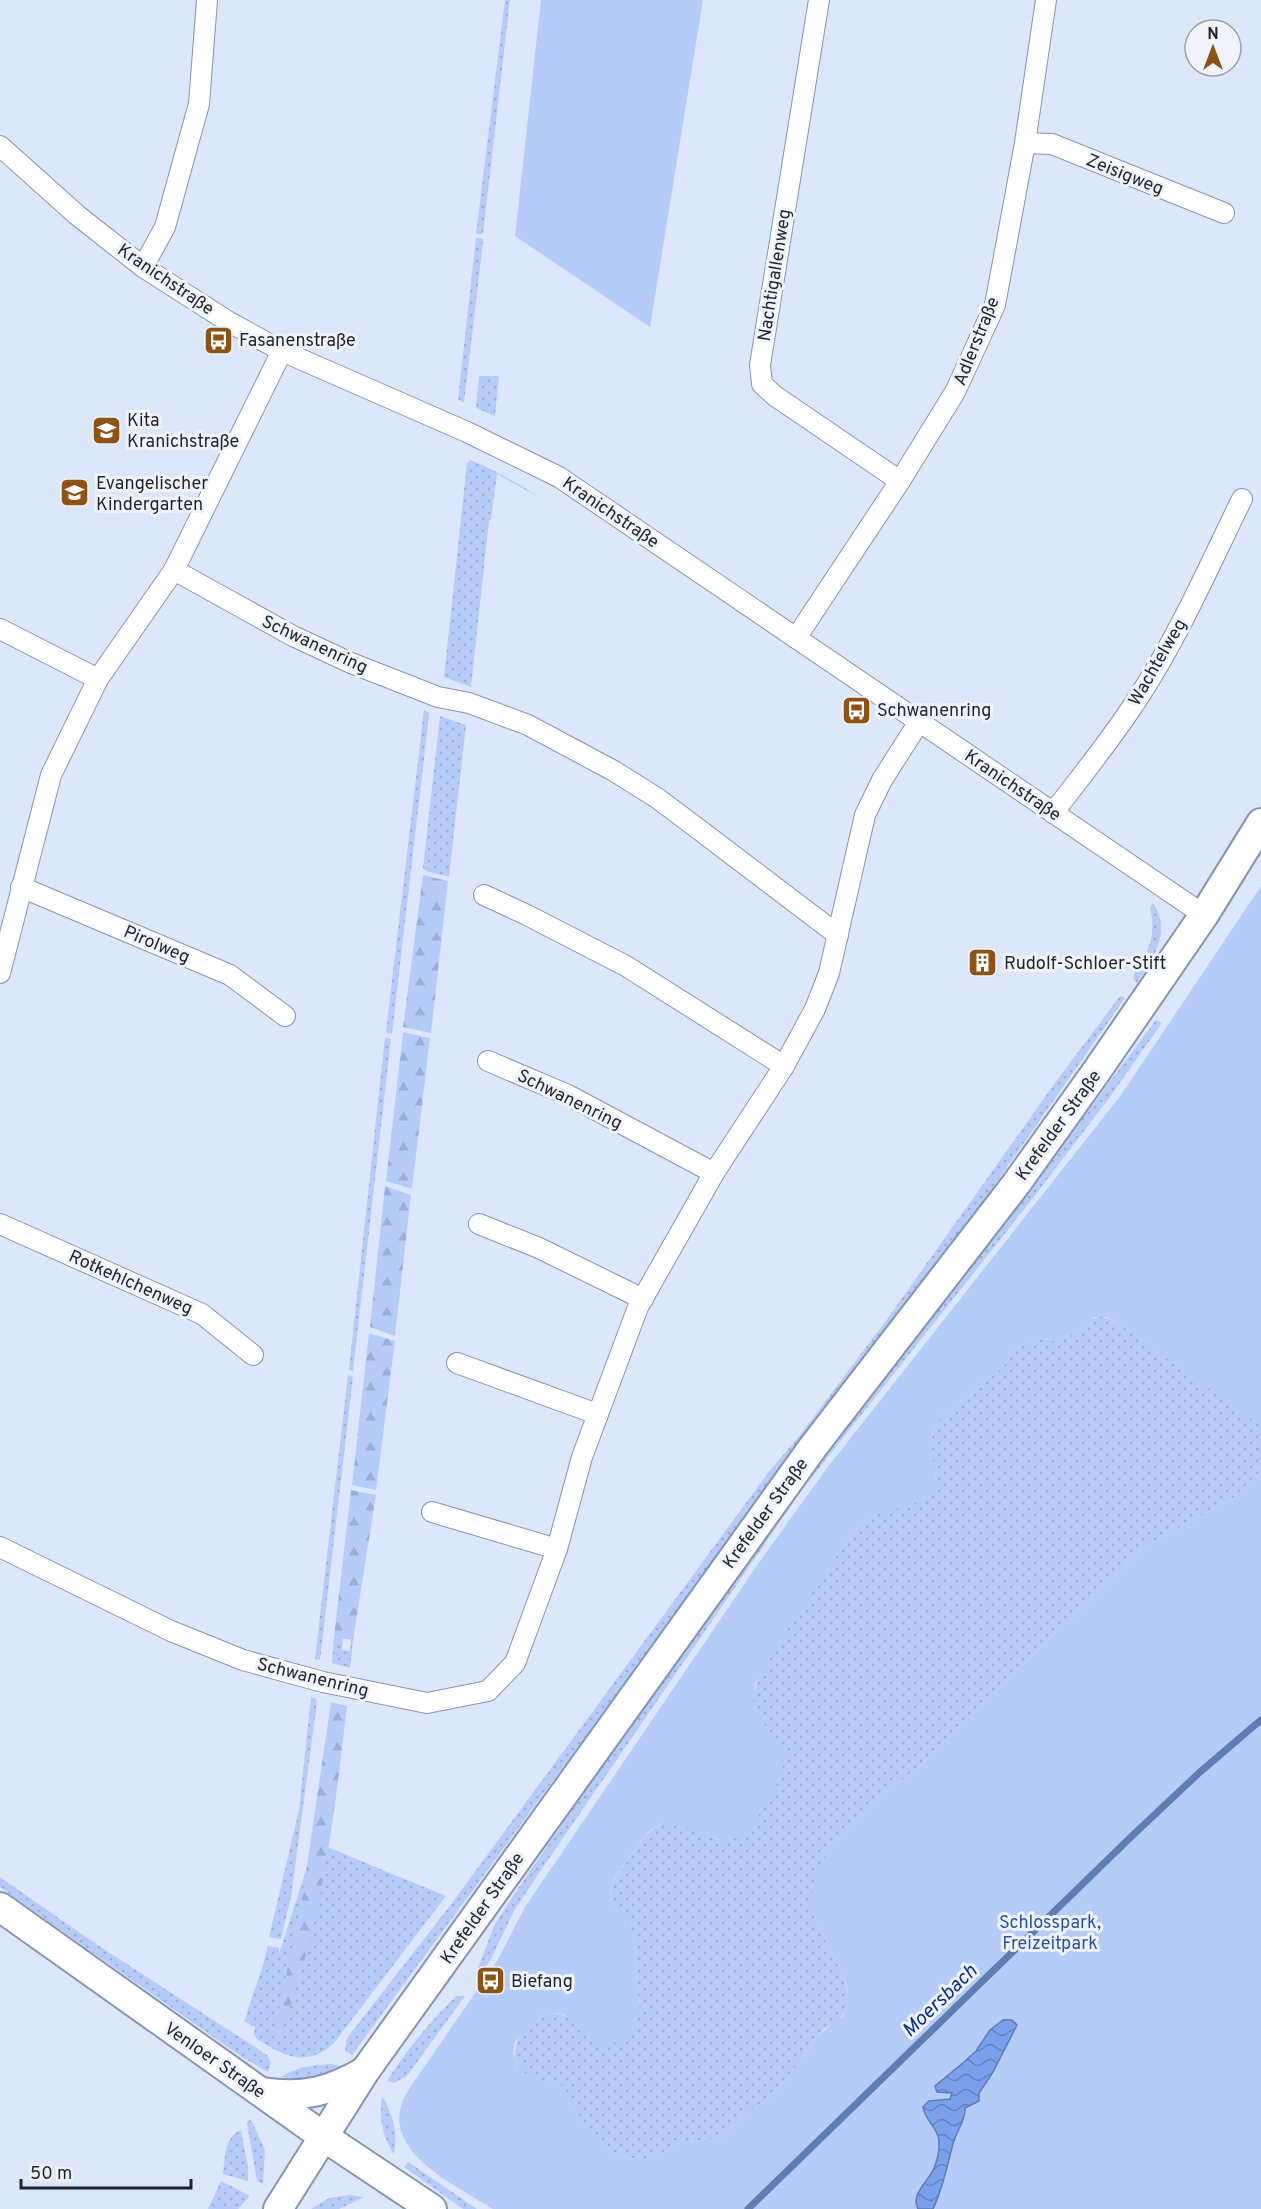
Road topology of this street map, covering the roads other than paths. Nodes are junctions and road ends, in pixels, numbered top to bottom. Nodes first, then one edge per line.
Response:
1 (207, 0) edge
2 (819, 0) edge
3 (1046, 0) edge
4 (1025, 143) junction
5 (0, 146) edge
6 (1224, 213) dead end
7 (143, 267) junction
8 (282, 351) junction
9 (900, 481) junction
10 (1242, 499) dead end
11 (174, 570) junction
12 (0, 629) edge
13 (796, 638) junction
14 (98, 679) junction
15 (919, 722) junction
16 (1053, 813) junction
17 (1261, 823) edge
18 (21, 887) junction
19 (484, 896) dead end
20 (7, 911) edge
21 (1204, 915) junction
22 (837, 935) junction
23 (0, 973) edge
24 (285, 1016) dead end
25 (488, 1061) dead end
26 (784, 1066) junction
27 (714, 1173) junction
28 (0, 1224) edge
29 (479, 1224) dead end
30 (642, 1299) junction
31 (253, 1355) dead end
32 (457, 1363) dead end
33 (597, 1414) junction
34 (432, 1512) dead end
35 (0, 1547) edge
36 (557, 1549) junction
37 (0, 1907) edge
38 (366, 2071) junction
39 (260, 2092) junction
40 (324, 2137) junction
41 (278, 2209) edge
42 (432, 2209) edge

1 - 7 street
2 - 9 street, Nachtigallenweg
3 - 4 street, Adlerstraße
4 - 6 street, Zeisigweg
4 - 9 street, Adlerstraße
5 - 7 street, Kranichstraße
7 - 8 street, Kranichstraße
8 - 11 street
8 - 13 street, Kranichstraße
9 - 13 street, Adlerstraße
10 - 16 street, Wachtelweg
11 - 14 street
11 - 22 street, Schwanenring
12 - 14 street
13 - 15 street, Kranichstraße
14 - 18 street
15 - 16 street, Kranichstraße
15 - 22 street, Schwanenring
16 - 21 street, Kranichstraße
17 - 21 main road, Krefelder Straße
18 - 20 street
18 - 24 street, Pirolweg
19 - 26 street
20 - 23 street
21 - 38 main road, Krefelder Straße
22 - 26 street, Schwanenring
25 - 27 street, Schwanenring
26 - 27 street, Schwanenring
27 - 30 street, Schwanenring
28 - 31 street, Rotkehlchenweg
29 - 30 street
30 - 33 street, Schwanenring
32 - 33 street
33 - 36 street, Schwanenring
34 - 36 street
35 - 36 street, Schwanenring
37 - 39 main road, Venloer Straße
38 - 39 main road
38 - 40 main road, Krefelder Straße
39 - 40 main road, Venloer Straße
40 - 41 main road, Krefelder Straße
40 - 42 main road, Venloer Straße

